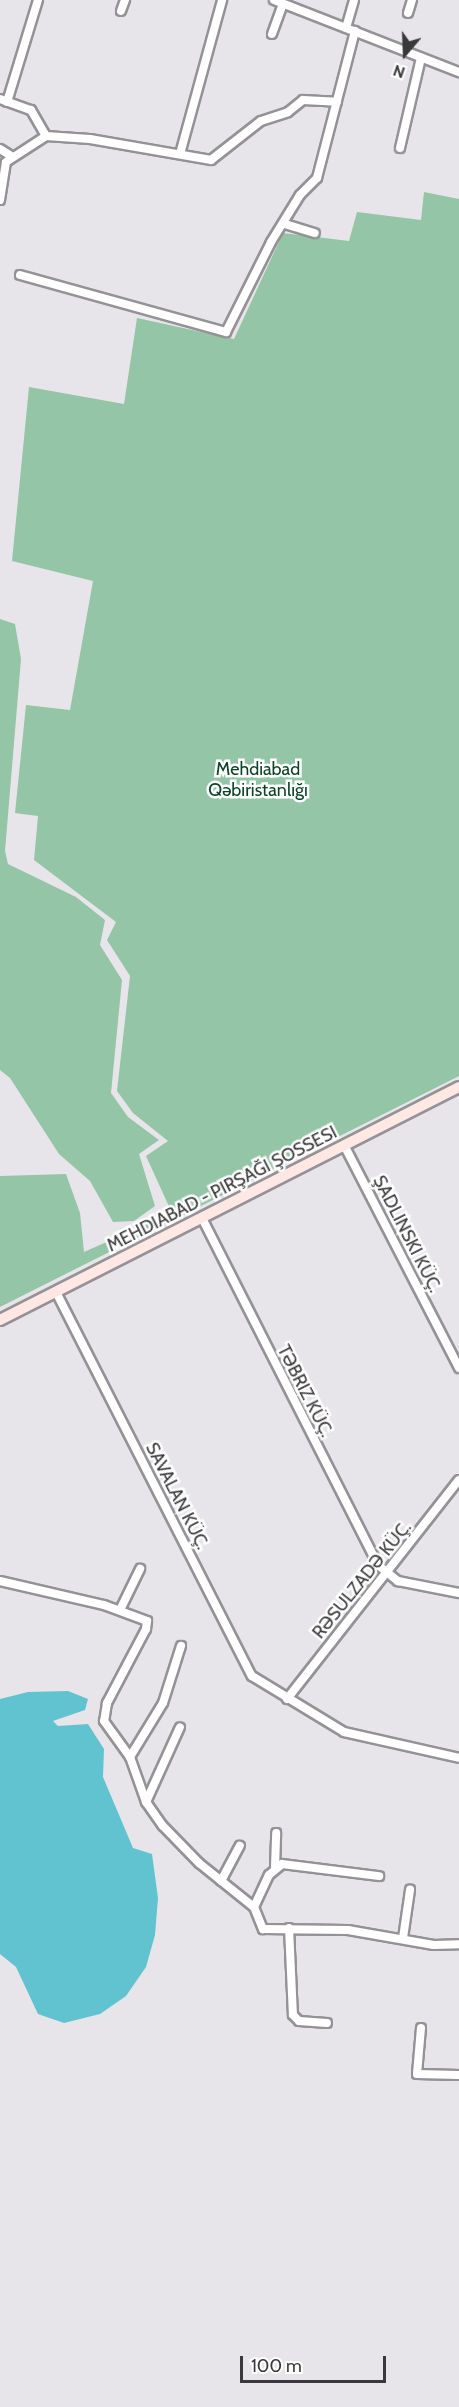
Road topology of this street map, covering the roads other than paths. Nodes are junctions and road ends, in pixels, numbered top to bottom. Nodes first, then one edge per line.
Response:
1 (38, 0) edge
2 (125, 0) edge
3 (222, 0) edge
4 (274, 0) edge
5 (354, 0) edge
6 (412, 0) edge
7 (283, 4) junction
8 (121, 11) dead end
9 (408, 13) dead end
10 (351, 30) junction
11 (272, 34) dead end
12 (421, 58) junction
13 (459, 72) edge
14 (4, 100) edge
15 (337, 102) junction
16 (46, 136) junction
17 (400, 148) dead end
18 (0, 149) edge
19 (180, 154) junction
20 (10, 156) junction
21 (0, 200) edge
22 (285, 224) junction
23 (315, 233) dead end
24 (20, 275) dead end
25 (459, 1087) edge
26 (344, 1145) junction
27 (202, 1218) junction
28 (56, 1292) junction
29 (0, 1320) edge
30 (459, 1368) edge
31 (459, 1480) edge
32 (140, 1569) dead end
33 (387, 1575) junction
34 (0, 1581) edge
35 (459, 1593) edge
36 (120, 1610) junction
37 (181, 1646) dead end
38 (287, 1699) junction
39 (180, 1727) dead end
40 (130, 1757) junction
41 (459, 1758) edge
42 (146, 1802) junction
43 (276, 1833) dead end
44 (240, 1846) dead end
45 (275, 1867) junction
46 (379, 1876) dead end
47 (221, 1881) junction
48 (410, 1890) dead end
49 (254, 1907) junction
50 (289, 1928) junction
51 (403, 1938) junction
52 (459, 1944) edge
53 (327, 2023) dead end
54 (421, 2028) dead end
55 (459, 2075) edge

1 - 14 street
2 - 8 street
3 - 19 street
4 - 7 street
5 - 10 street
6 - 9 street
7 - 10 street
7 - 11 street
10 - 12 street
10 - 15 street
12 - 13 street
12 - 17 street
14 - 16 street
15 - 19 street
15 - 22 street
16 - 19 street
16 - 20 street
18 - 20 street
20 - 21 street
22 - 23 street
22 - 24 street
25 - 26 main road
26 - 27 main road
26 - 30 street, ŞADLINSKI KÜÇ.
27 - 28 main road
27 - 33 street, TƏBRIZ KÜÇ.
28 - 29 main road
28 - 38 street, SAVALAN KÜÇ.
31 - 33 street, RƏSULZADƏ KÜÇ.
32 - 36 street
33 - 35 street
33 - 38 street, RƏSULZADƏ KÜÇ.
34 - 36 street
36 - 40 street
37 - 40 street
38 - 41 street, SAVALAN KÜÇ.
39 - 42 street
40 - 42 street
42 - 47 street
43 - 45 street
44 - 47 street
45 - 46 street
45 - 49 street
47 - 49 street
48 - 51 street
49 - 50 street
50 - 51 street
50 - 53 street
51 - 52 street
54 - 55 street

